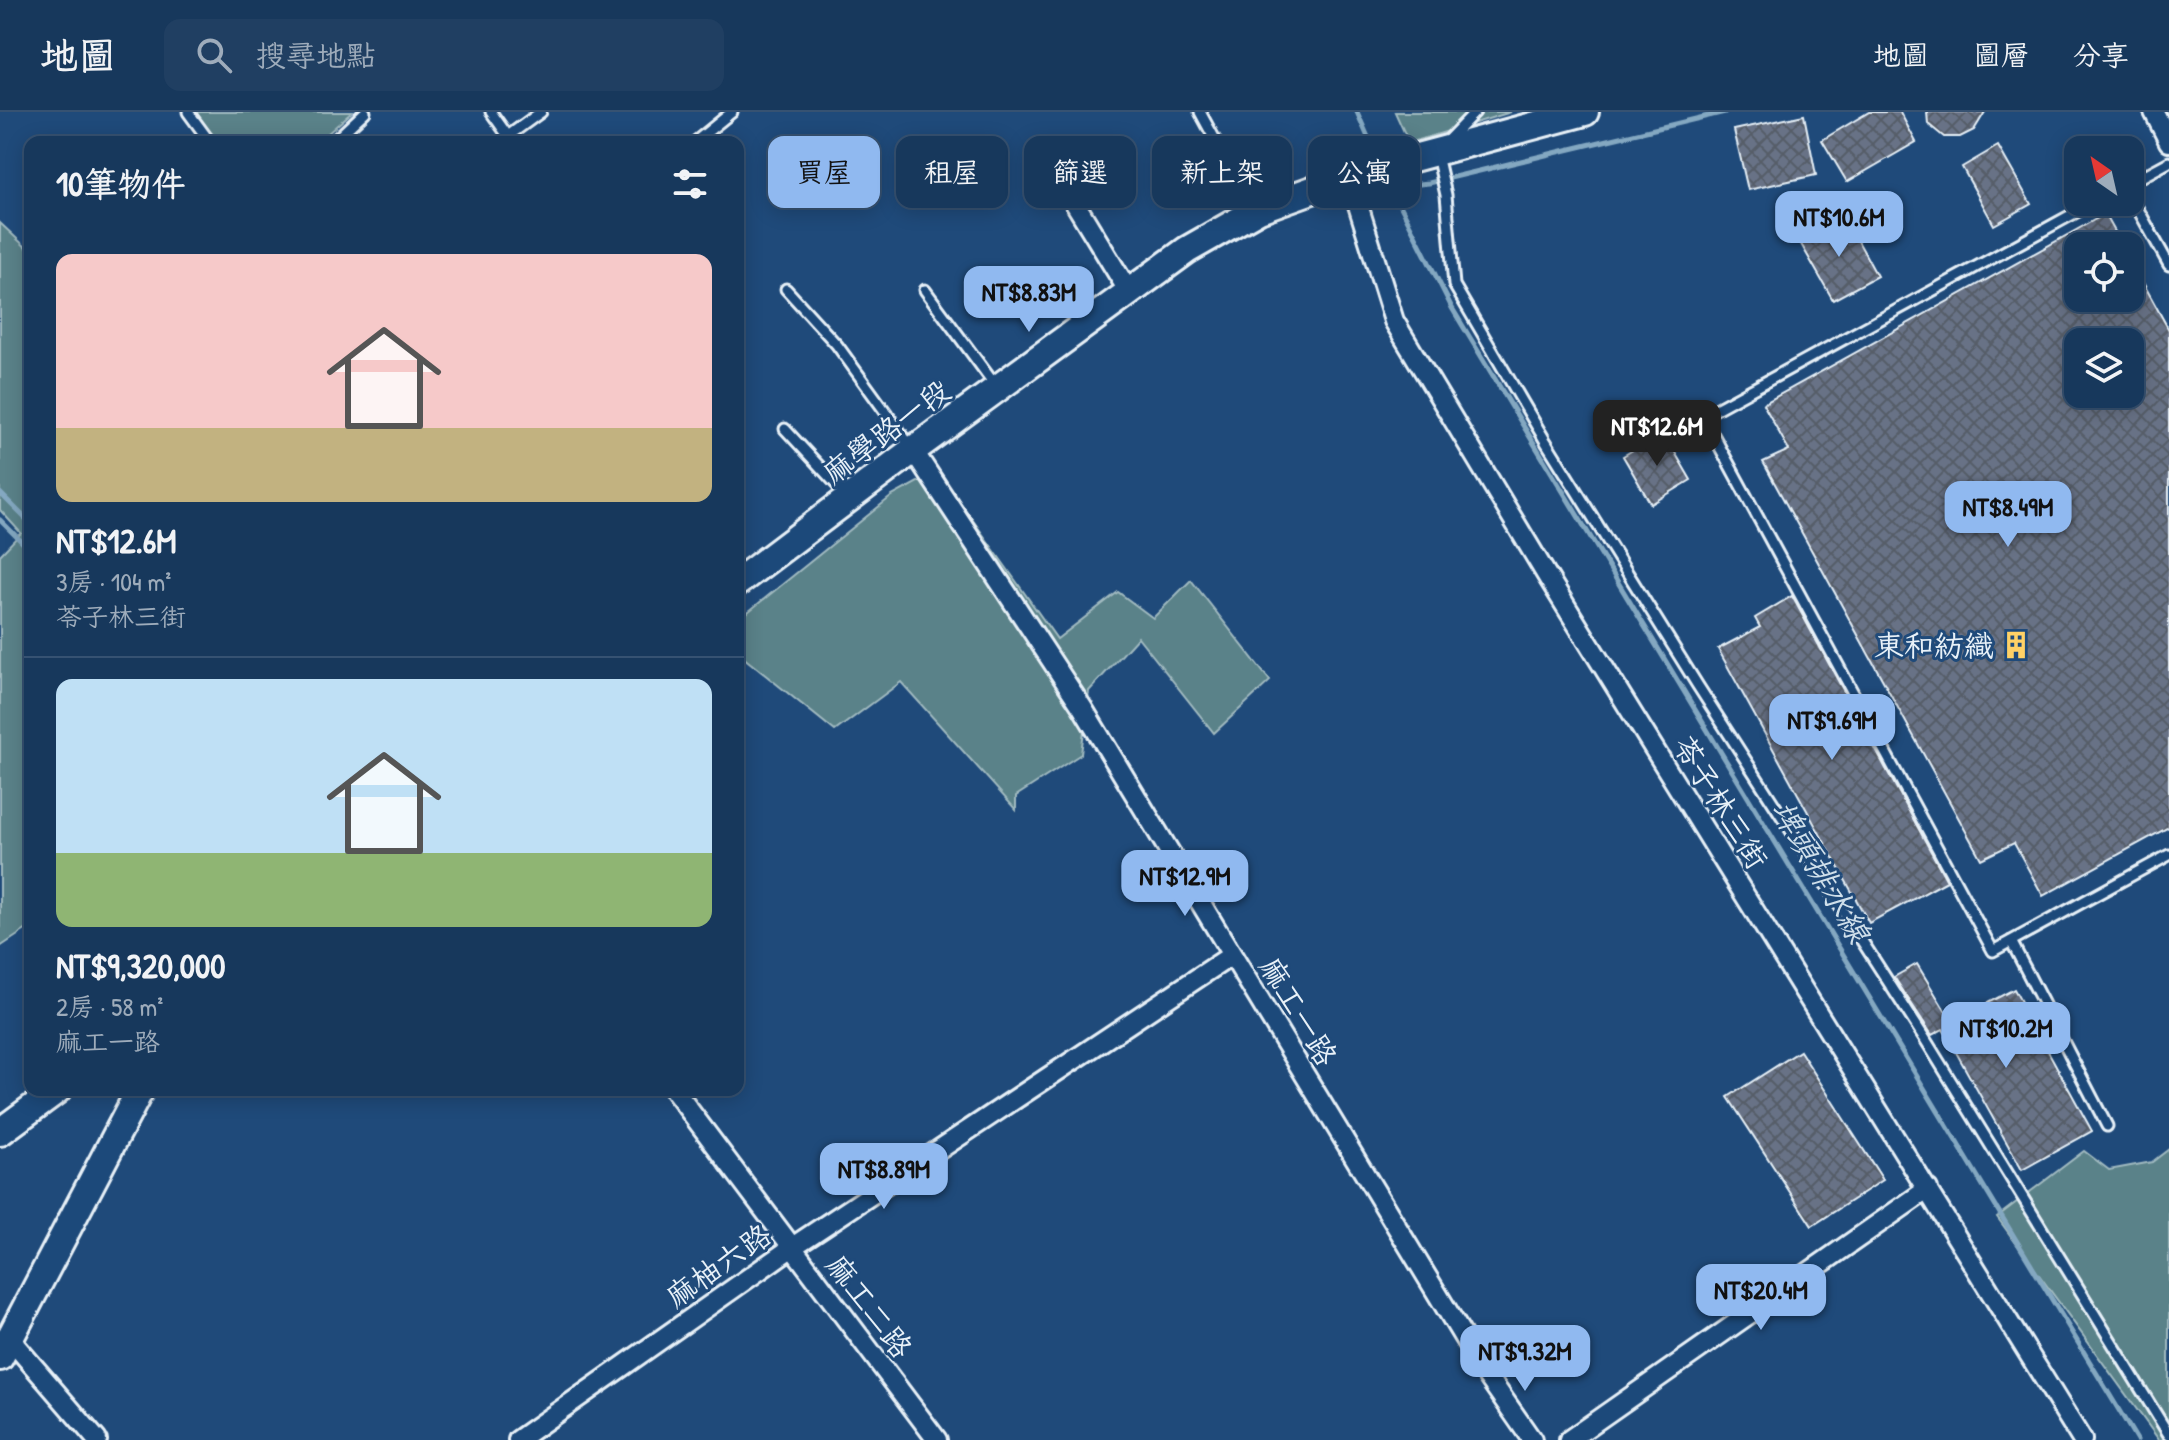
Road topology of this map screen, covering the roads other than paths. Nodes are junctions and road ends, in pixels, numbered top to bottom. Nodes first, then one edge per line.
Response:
1 (188, 112) edge
2 (365, 112) edge
3 (491, 112) edge
4 (541, 112) edge
5 (732, 112) edge
6 (1200, 112) edge
7 (1475, 112) edge
8 (1585, 112) edge
9 (2154, 112) edge
10 (206, 136) edge
11 (339, 136) edge
12 (511, 136) edge
13 (516, 136) edge
14 (702, 136) edge
15 (2169, 142) edge
16 (1436, 152) junction
17 (1420, 156) edge
18 (2169, 162) edge
19 (2144, 175) edge
20 (1308, 191) edge
21 (1078, 208) edge
22 (1366, 208) edge
23 (1259, 209) junction
24 (2069, 216) edge
25 (2142, 216) edge
26 (2169, 265) edge
27 (786, 289) dead end
28 (925, 290) dead end
29 (1129, 292) junction
30 (997, 388) junction
31 (785, 429) dead end
32 (913, 450) junction
33 (849, 498) junction
34 (744, 577) edge
35 (2169, 855) edge
36 (2011, 941) junction
37 (1232, 955) junction
38 (49, 1096) edge
39 (137, 1096) edge
40 (678, 1096) edge
41 (2107, 1126) dead end
42 (0, 1132) edge
43 (1928, 1189) junction
44 (791, 1248) junction
45 (5, 1348) edge
46 (2169, 1435) edge
47 (97, 1440) edge
48 (518, 1440) edge
49 (937, 1440) edge
50 (1532, 1440) edge
51 (1569, 1440) edge
52 (2082, 1440) edge

1 - 10 lane
2 - 11 lane
3 - 12 lane
4 - 13 lane
5 - 14 lane
6 - 23 lane
7 - 16 lane
8 - 16 main road
9 - 15 street
16 - 17 main road, 麻學路一段
16 - 46 lane
18 - 19 lane
20 - 23 main road, 麻學路一段
21 - 29 street
22 - 43 street, 苓子林三街
23 - 29 main road, 麻學路一段
24 - 36 lane
25 - 26 lane
27 - 32 lane
28 - 30 lane
29 - 30 main road, 麻學路一段
30 - 32 main road, 麻學路一段
31 - 33 lane
32 - 33 main road, 麻學路一段
32 - 37 street, 麻工一路
33 - 34 main road, 麻學路一段
35 - 36 lane
36 - 41 lane
37 - 44 street, 麻柚六路
37 - 50 street, 麻工一路
38 - 42 main road
39 - 45 main road
40 - 44 street, 麻工二路
43 - 51 street
43 - 52 street, 苓子林三街
44 - 48 street, 麻柚六路
44 - 49 street, 麻工二路
45 - 47 street

